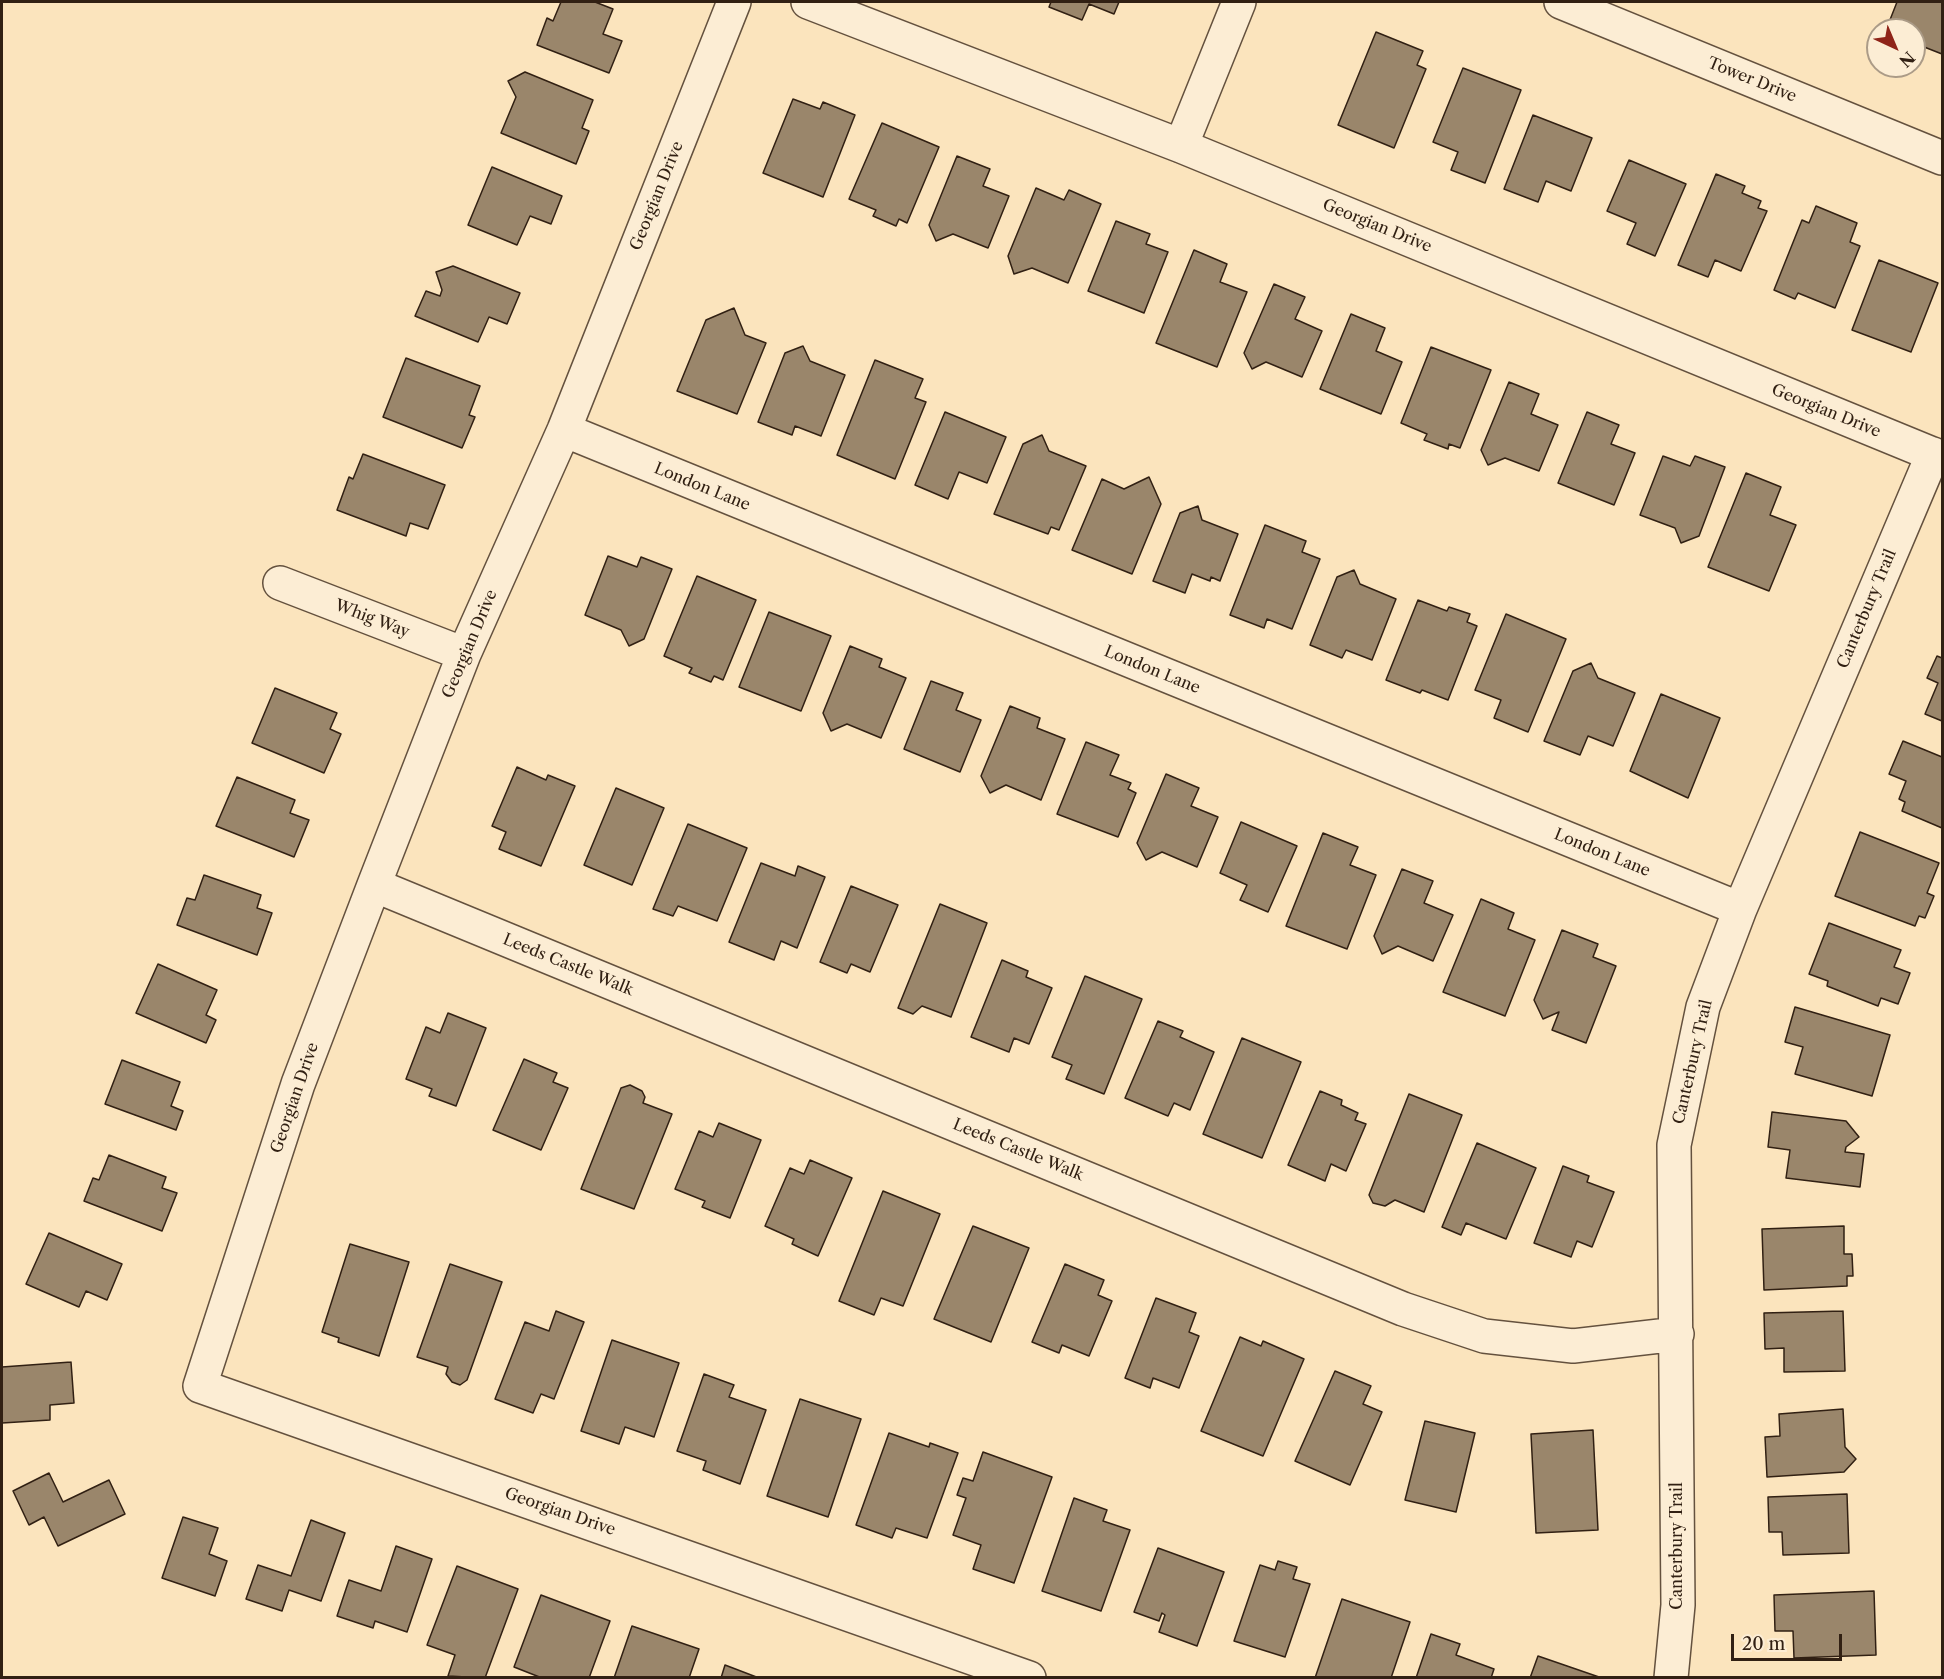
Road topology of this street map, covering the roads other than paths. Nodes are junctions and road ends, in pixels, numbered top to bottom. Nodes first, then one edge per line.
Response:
1 (734, 2) edge
2 (808, 2) edge
3 (1239, 2) edge
4 (1561, 2) edge
5 (1181, 146) junction
6 (1942, 159) edge
7 (564, 430) junction
8 (1938, 456) edge
9 (280, 583) dead end
10 (464, 654) junction
11 (374, 885) junction
12 (1740, 909) junction
13 (1677, 1334) junction
14 (1029, 1677) edge
15 (1671, 1677) edge

1 - 7 street, Georgian Drive
2 - 5 street, Georgian Drive
3 - 5 street
4 - 6 street, Tower Drive
5 - 8 street, Georgian Drive
7 - 10 street, Georgian Drive
7 - 12 street, London Lane
8 - 12 street, Canterbury Trail
9 - 10 street, Whig Way
10 - 11 street, Georgian Drive
11 - 13 street, Leeds Castle Walk
11 - 14 street, Georgian Drive
12 - 13 street, Canterbury Trail
13 - 15 street, Canterbury Trail

